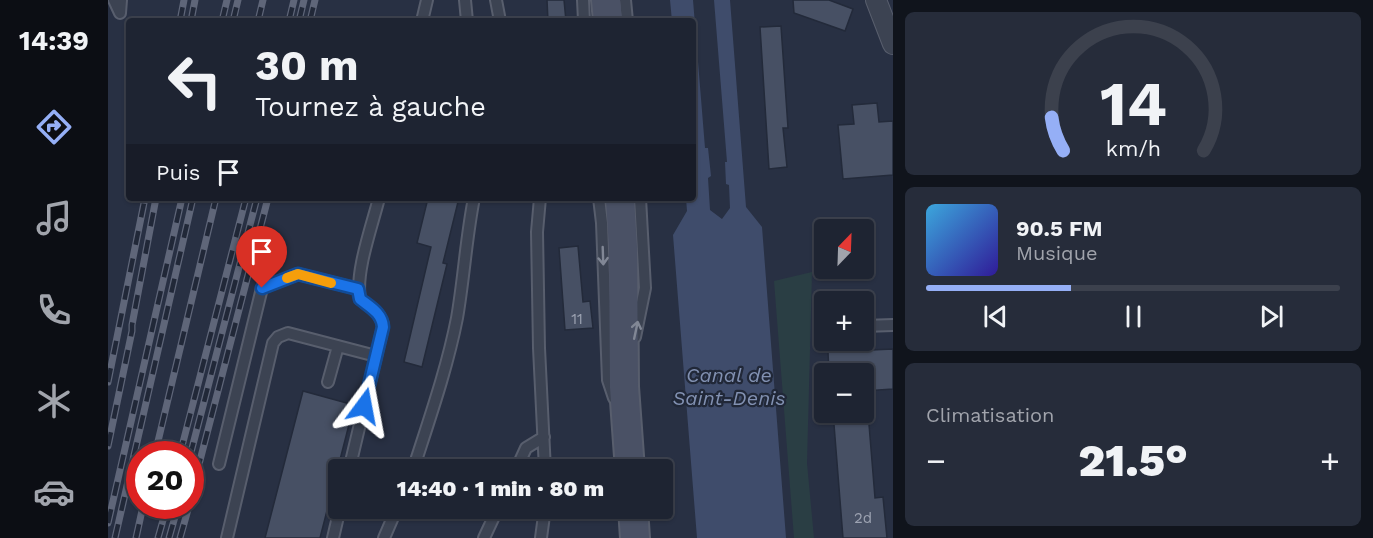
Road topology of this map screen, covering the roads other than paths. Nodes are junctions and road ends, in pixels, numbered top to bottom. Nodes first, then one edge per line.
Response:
1 (114, 0) edge
2 (121, 0) edge
3 (427, 0) edge
4 (465, 0) edge
5 (496, 0) edge
6 (583, 0) edge
7 (606, 0) edge
8 (625, 0) edge
9 (876, 0) edge
10 (423, 18) edge
11 (466, 18) edge
12 (499, 18) edge
13 (584, 18) edge
14 (608, 18) edge
15 (627, 18) edge
16 (893, 44) edge
17 (378, 201) edge
18 (473, 201) edge
19 (540, 201) edge
20 (599, 201) edge
21 (620, 201) edge
22 (640, 201) edge
23 (358, 289) junction
24 (893, 325) edge
25 (874, 326) edge
26 (338, 346) junction
27 (376, 356) junction
28 (328, 382) dead end
29 (624, 387) junction
30 (544, 437) junction
31 (629, 457) edge
32 (352, 459) edge
33 (416, 459) edge
34 (521, 459) edge
35 (545, 459) edge
36 (219, 464) dead end
37 (337, 519) edge
38 (392, 519) edge
39 (493, 519) edge
40 (544, 519) edge
41 (634, 519) edge
42 (227, 538) edge
43 (333, 538) edge
44 (384, 538) edge
45 (484, 538) edge
46 (541, 538) edge
47 (635, 538) edge

1 - 2 lane
3 - 10 lane
4 - 11 lane
5 - 12 lane
6 - 13 lane
7 - 14 main road
8 - 15 lane
9 - 16 street
17 - 23 lane
18 - 33 lane
19 - 30 lane
20 -> 31 lane
21 - 29 main road
29 -> 22 lane
23 - 27 lane
23 - 36 lane
24 - 25 lane
26 - 27 lane
26 - 28 lane
26 - 42 lane
27 - 32 lane
29 - 31 main road
30 - 34 lane
30 - 35 lane
37 - 43 lane
38 - 44 lane
39 - 45 lane
40 - 46 lane
41 - 47 main road

